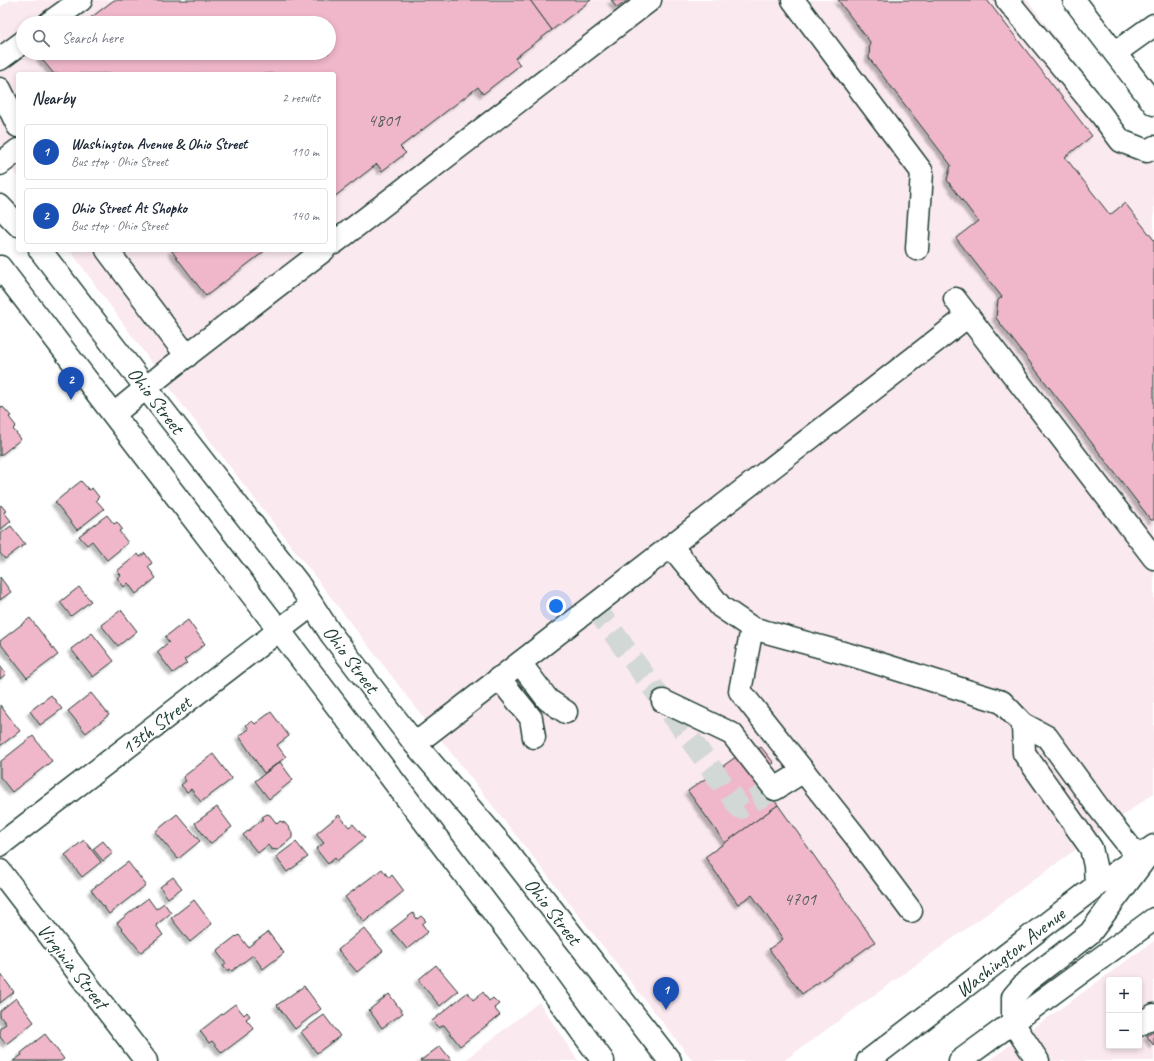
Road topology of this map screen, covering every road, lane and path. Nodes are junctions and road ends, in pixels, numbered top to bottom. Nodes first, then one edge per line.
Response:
1 (80, 0) edge
2 (650, 0) edge
3 (793, 0) edge
4 (1007, 0) edge
5 (1074, 0) edge
6 (58, 16) edge
7 (1154, 25) edge
8 (16, 47) edge
9 (1115, 53) junction
10 (0, 59) edge
11 (0, 89) edge
12 (1154, 104) edge
13 (16, 122) edge
14 (1154, 147) edge
15 (16, 152) edge
16 (0, 164) edge
17 (0, 206) edge
18 (16, 224) edge
19 (336, 241) edge
20 (917, 249) dead end
21 (42, 252) edge
22 (109, 252) edge
23 (321, 252) edge
24 (0, 267) edge
25 (955, 299) dead end
26 (968, 316) junction
27 (187, 356) junction
28 (146, 388) junction
29 (114, 414) junction
30 (671, 546) junction
31 (1154, 558) edge
32 (312, 605) junction
33 (752, 628) junction
34 (279, 630) junction
35 (520, 662) junction
36 (499, 678) junction
37 (663, 701) dead end
38 (1023, 724) junction
39 (415, 744) junction
40 (804, 771) junction
41 (0, 845) edge
42 (1148, 850) edge
43 (0, 871) edge
44 (1096, 886) junction
45 (1154, 902) edge
46 (911, 911) dead end
47 (1152, 924) edge
48 (1129, 937) junction
49 (1154, 1015) edge
50 (1013, 1023) junction
51 (1142, 1023) edge
52 (146, 1061) edge
53 (603, 1061) edge
54 (670, 1061) edge
55 (868, 1061) edge
56 (960, 1061) edge
57 (1038, 1061) edge

1 - 6 street
2 - 19 street
3 - 20 street
4 - 14 street
5 - 9 street
7 - 9 street
8 - 10 street
9 - 12 street
11 - 13 street
15 - 16 street
17 - 18 street
21 - 28 street, Ohio Street
22 - 27 street
23 - 27 street
24 - 29 street, Ohio Street
25 - 26 street
26 - 30 street
26 - 31 street
27 - 28 street
28 - 29 street
28 - 32 street, Ohio Street
29 - 34 street, Ohio Street
30 - 33 street
30 - 35 street
32 - 34 street, 13th Street
32 - 39 street, Ohio Street
33 - 38 street
33 - 40 street
34 - 41 street, 13th Street
34 - 53 street, Ohio Street
35 - 36 street
35 - 36 street
36 - 39 street
37 - 40 street
38 - 42 street
38 - 44 street
39 - 54 street, Ohio Street
40 - 46 street
42 - 44 street, Washington Avenue
42 - 50 street
43 - 52 street, Virginia Street
44 - 55 street, Washington Avenue
45 - 48 street
47 - 48 street
48 - 50 street
49 - 51 street
50 - 56 street
50 - 57 street

